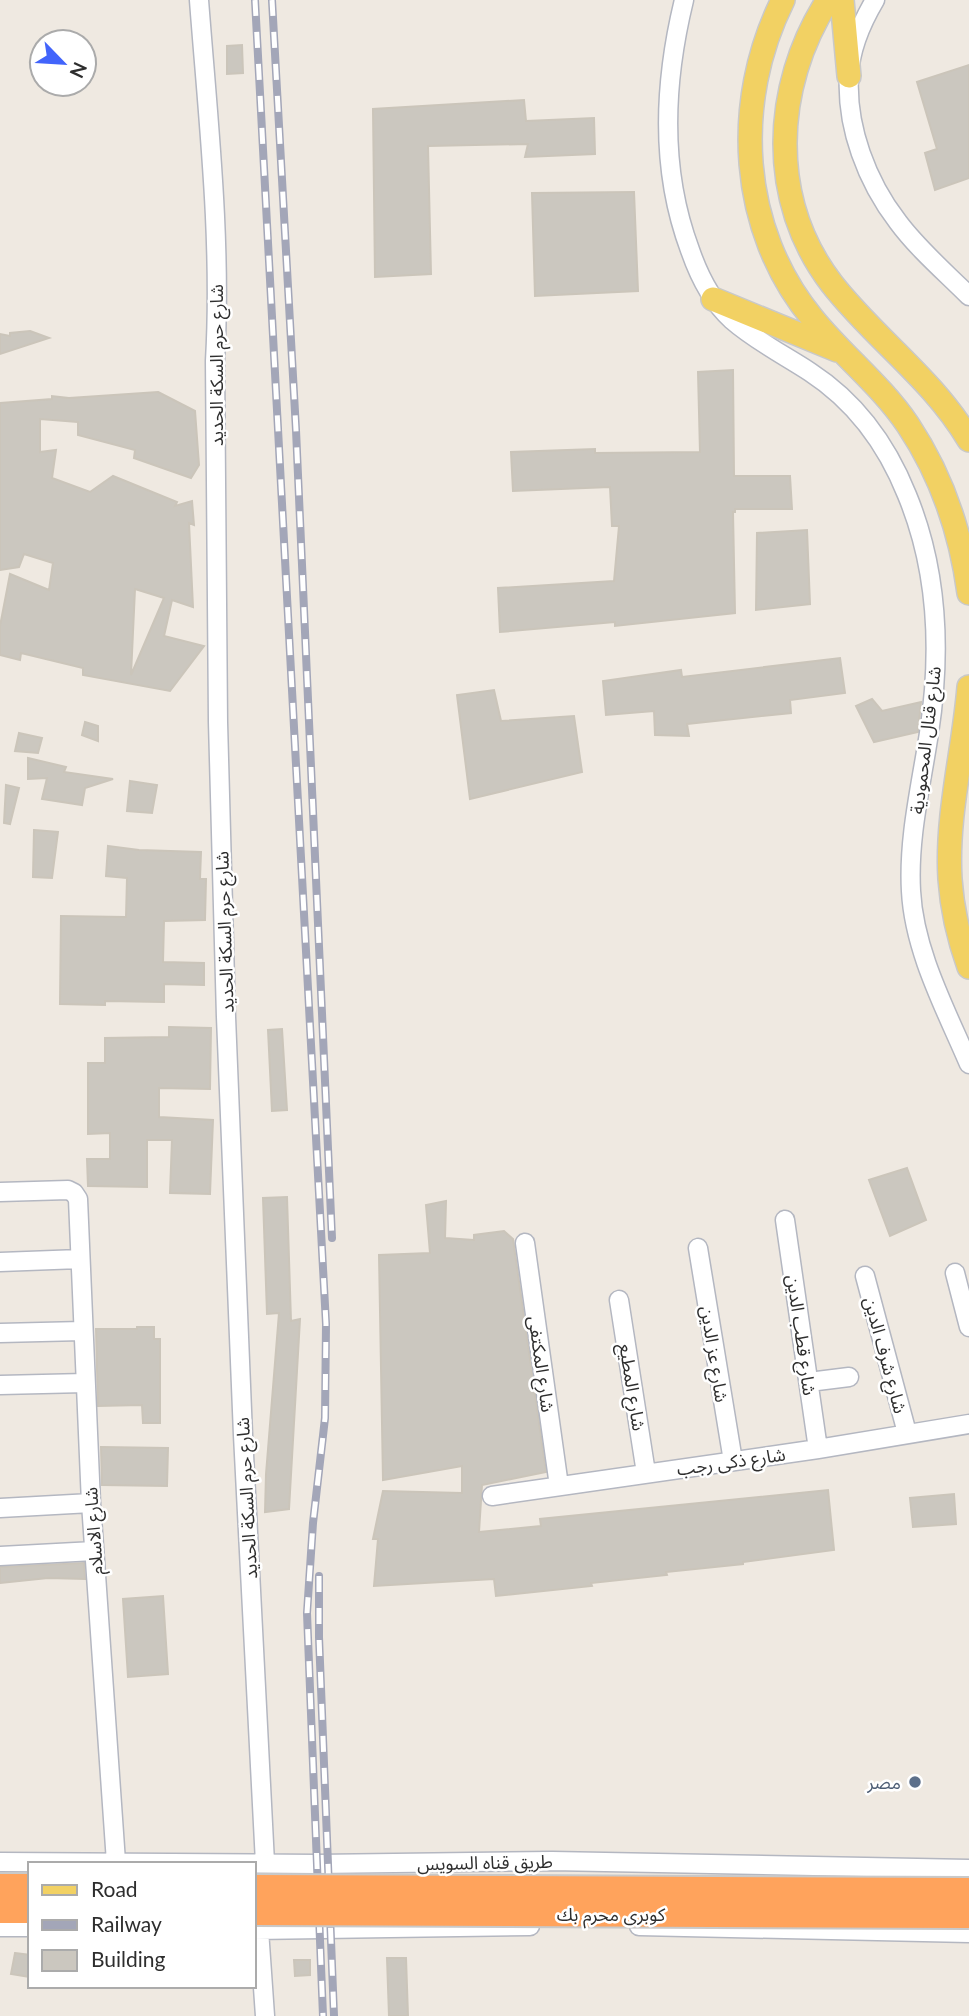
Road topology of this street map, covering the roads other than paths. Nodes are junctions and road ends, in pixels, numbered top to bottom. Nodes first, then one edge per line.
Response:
1 (199, 0) edge
2 (684, 0) edge
3 (783, 0) edge
4 (828, 0) edge
5 (842, 0) edge
6 (875, 0) edge
7 (849, 76) junction
8 (969, 296) edge
9 (713, 299) junction
10 (845, 354) junction
11 (969, 440) edge
12 (969, 593) edge
13 (969, 687) edge
14 (951, 842) junction
15 (969, 866) edge
16 (967, 949) edge
17 (969, 1064) edge
18 (0, 1192) edge
19 (785, 1220) dead end
20 (525, 1243) dead end
21 (698, 1248) dead end
22 (80, 1259) junction
23 (0, 1262) edge
24 (954, 1273) dead end
25 (865, 1276) dead end
26 (619, 1300) dead end
27 (969, 1327) edge
28 (82, 1331) junction
29 (0, 1333) edge
30 (849, 1377) dead end
31 (808, 1382) junction
32 (85, 1383) junction
33 (0, 1385) edge
34 (969, 1424) edge
35 (907, 1433) junction
36 (818, 1449) junction
37 (733, 1461) junction
38 (646, 1474) junction
39 (559, 1486) junction
40 (492, 1496) dead end
41 (91, 1503) junction
42 (0, 1507) edge
43 (94, 1552) junction
44 (0, 1556) edge
45 (0, 1862) edge
46 (116, 1862) edge
47 (256, 1863) edge
48 (265, 1863) junction
49 (969, 1868) edge
50 (0, 1886) edge
51 (28, 1887) edge
52 (256, 1888) edge
53 (969, 1891) edge
54 (0, 1910) edge
55 (28, 1910) edge
56 (969, 1914) edge
57 (256, 1924) edge
58 (0, 1927) edge
59 (28, 1927) edge
60 (969, 1933) edge
61 (265, 2016) edge

1 - 48 street, شارع حرم السكة الحديد
2 - 9 street, شارع قنال المحمودية
3 - 10 main road
4 - 11 main road
5 - 7 main road
6 - 7 street
7 - 8 street
9 - 10 main road
9 - 17 street, شارع قنال المحمودية
10 - 12 main road
13 - 14 main road
14 - 15 main road
14 - 16 main road
18 - 22 street, شارع الاسلام
19 - 31 street, شارع قطب الدين
20 - 39 street, شارع المكتفى
21 - 37 street, شارع عز الدين
22 - 23 street
22 - 28 street, شارع الاسلام
24 - 27 street
25 - 35 street, شارع شرف الدين
26 - 38 street, شارع المطيع
28 - 29 street
28 - 32 street, شارع الاسلام
30 - 31 street
31 - 36 street, شارع قطب الدين
32 - 33 street
32 - 41 street, شارع الاسلام
34 - 35 street, شارع ذكى رجب
35 - 36 street, شارع ذكى رجب
36 - 37 street, شارع ذكى رجب
37 - 38 street, شارع ذكى رجب
38 - 39 street, شارع ذكى رجب
39 - 40 street, شارع ذكى رجب
41 - 42 street
41 - 43 street, شارع الاسلام
43 - 44 street
43 - 46 street, شارع الاسلام
45 - 46 street, طريق قناه السويس
47 - 48 street, طريق قناه السويس
48 - 49 street, طريق قناه السويس
50 - 51 highway
52 - 53 highway, كوبرى محرم بك, bridge
54 - 55 highway
56 - 57 highway, كوبرى محرم بك, bridge
57 - 60 street
57 - 61 street
58 - 59 street

